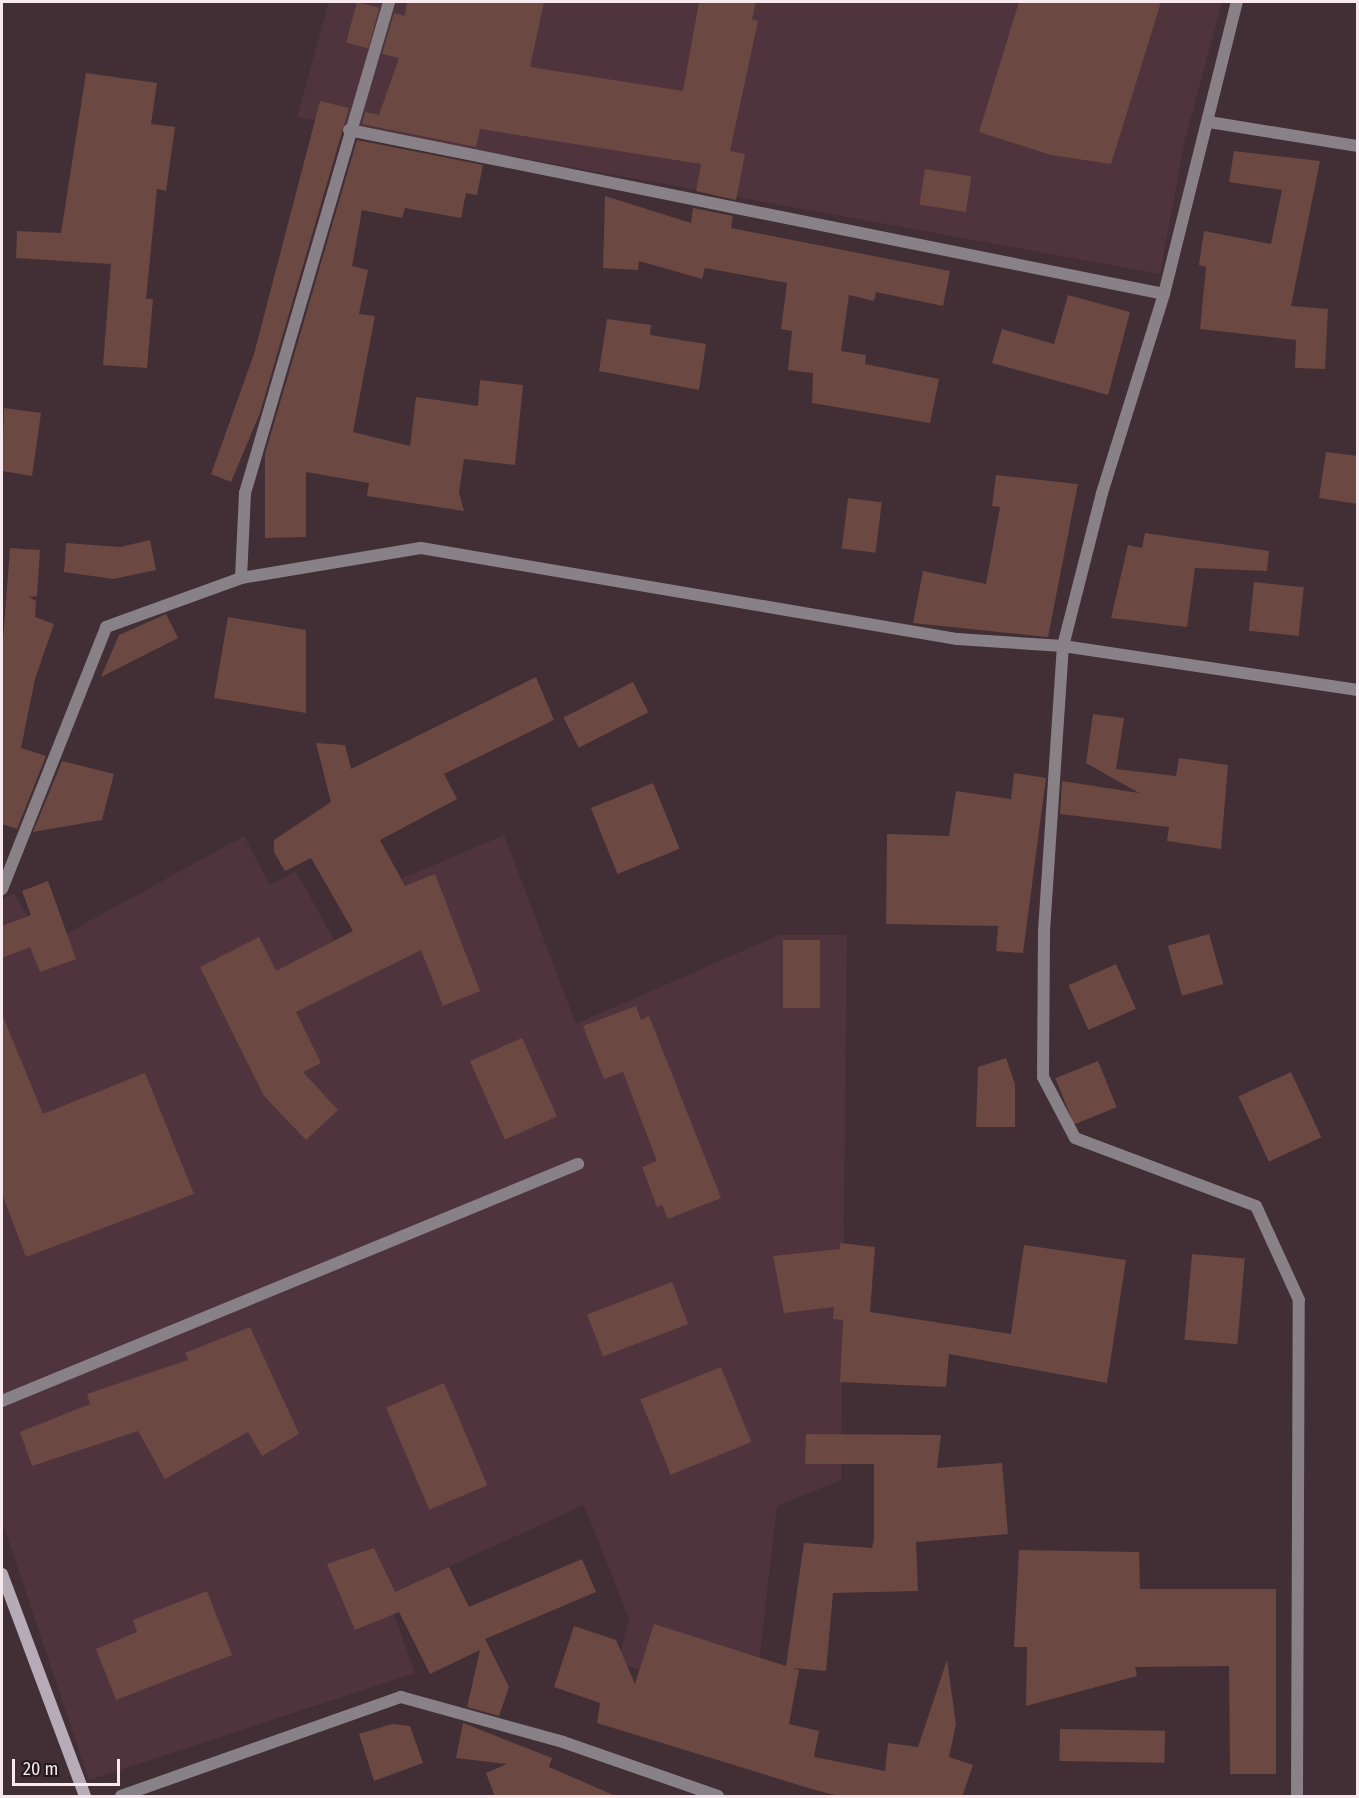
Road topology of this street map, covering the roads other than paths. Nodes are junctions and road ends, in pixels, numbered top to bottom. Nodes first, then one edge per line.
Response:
1 (389, 2) edge
2 (1238, 2) edge
3 (1209, 122) junction
4 (350, 130) junction
5 (1358, 146) edge
6 (1164, 294) junction
7 (242, 578) junction
8 (1063, 646) junction
9 (1358, 690) edge
10 (2, 889) edge
11 (578, 1164) dead end
12 (2, 1401) edge
13 (2, 1574) edge
14 (85, 1797) edge
15 (121, 1797) edge
16 (718, 1797) edge
17 (1297, 1797) edge

1 - 4 street
2 - 3 street
3 - 5 street
3 - 6 street
4 - 6 street
4 - 7 street
6 - 8 street
7 - 8 street
7 - 10 street
8 - 9 street
8 - 17 street
11 - 12 street
13 - 14 main road
15 - 16 street

